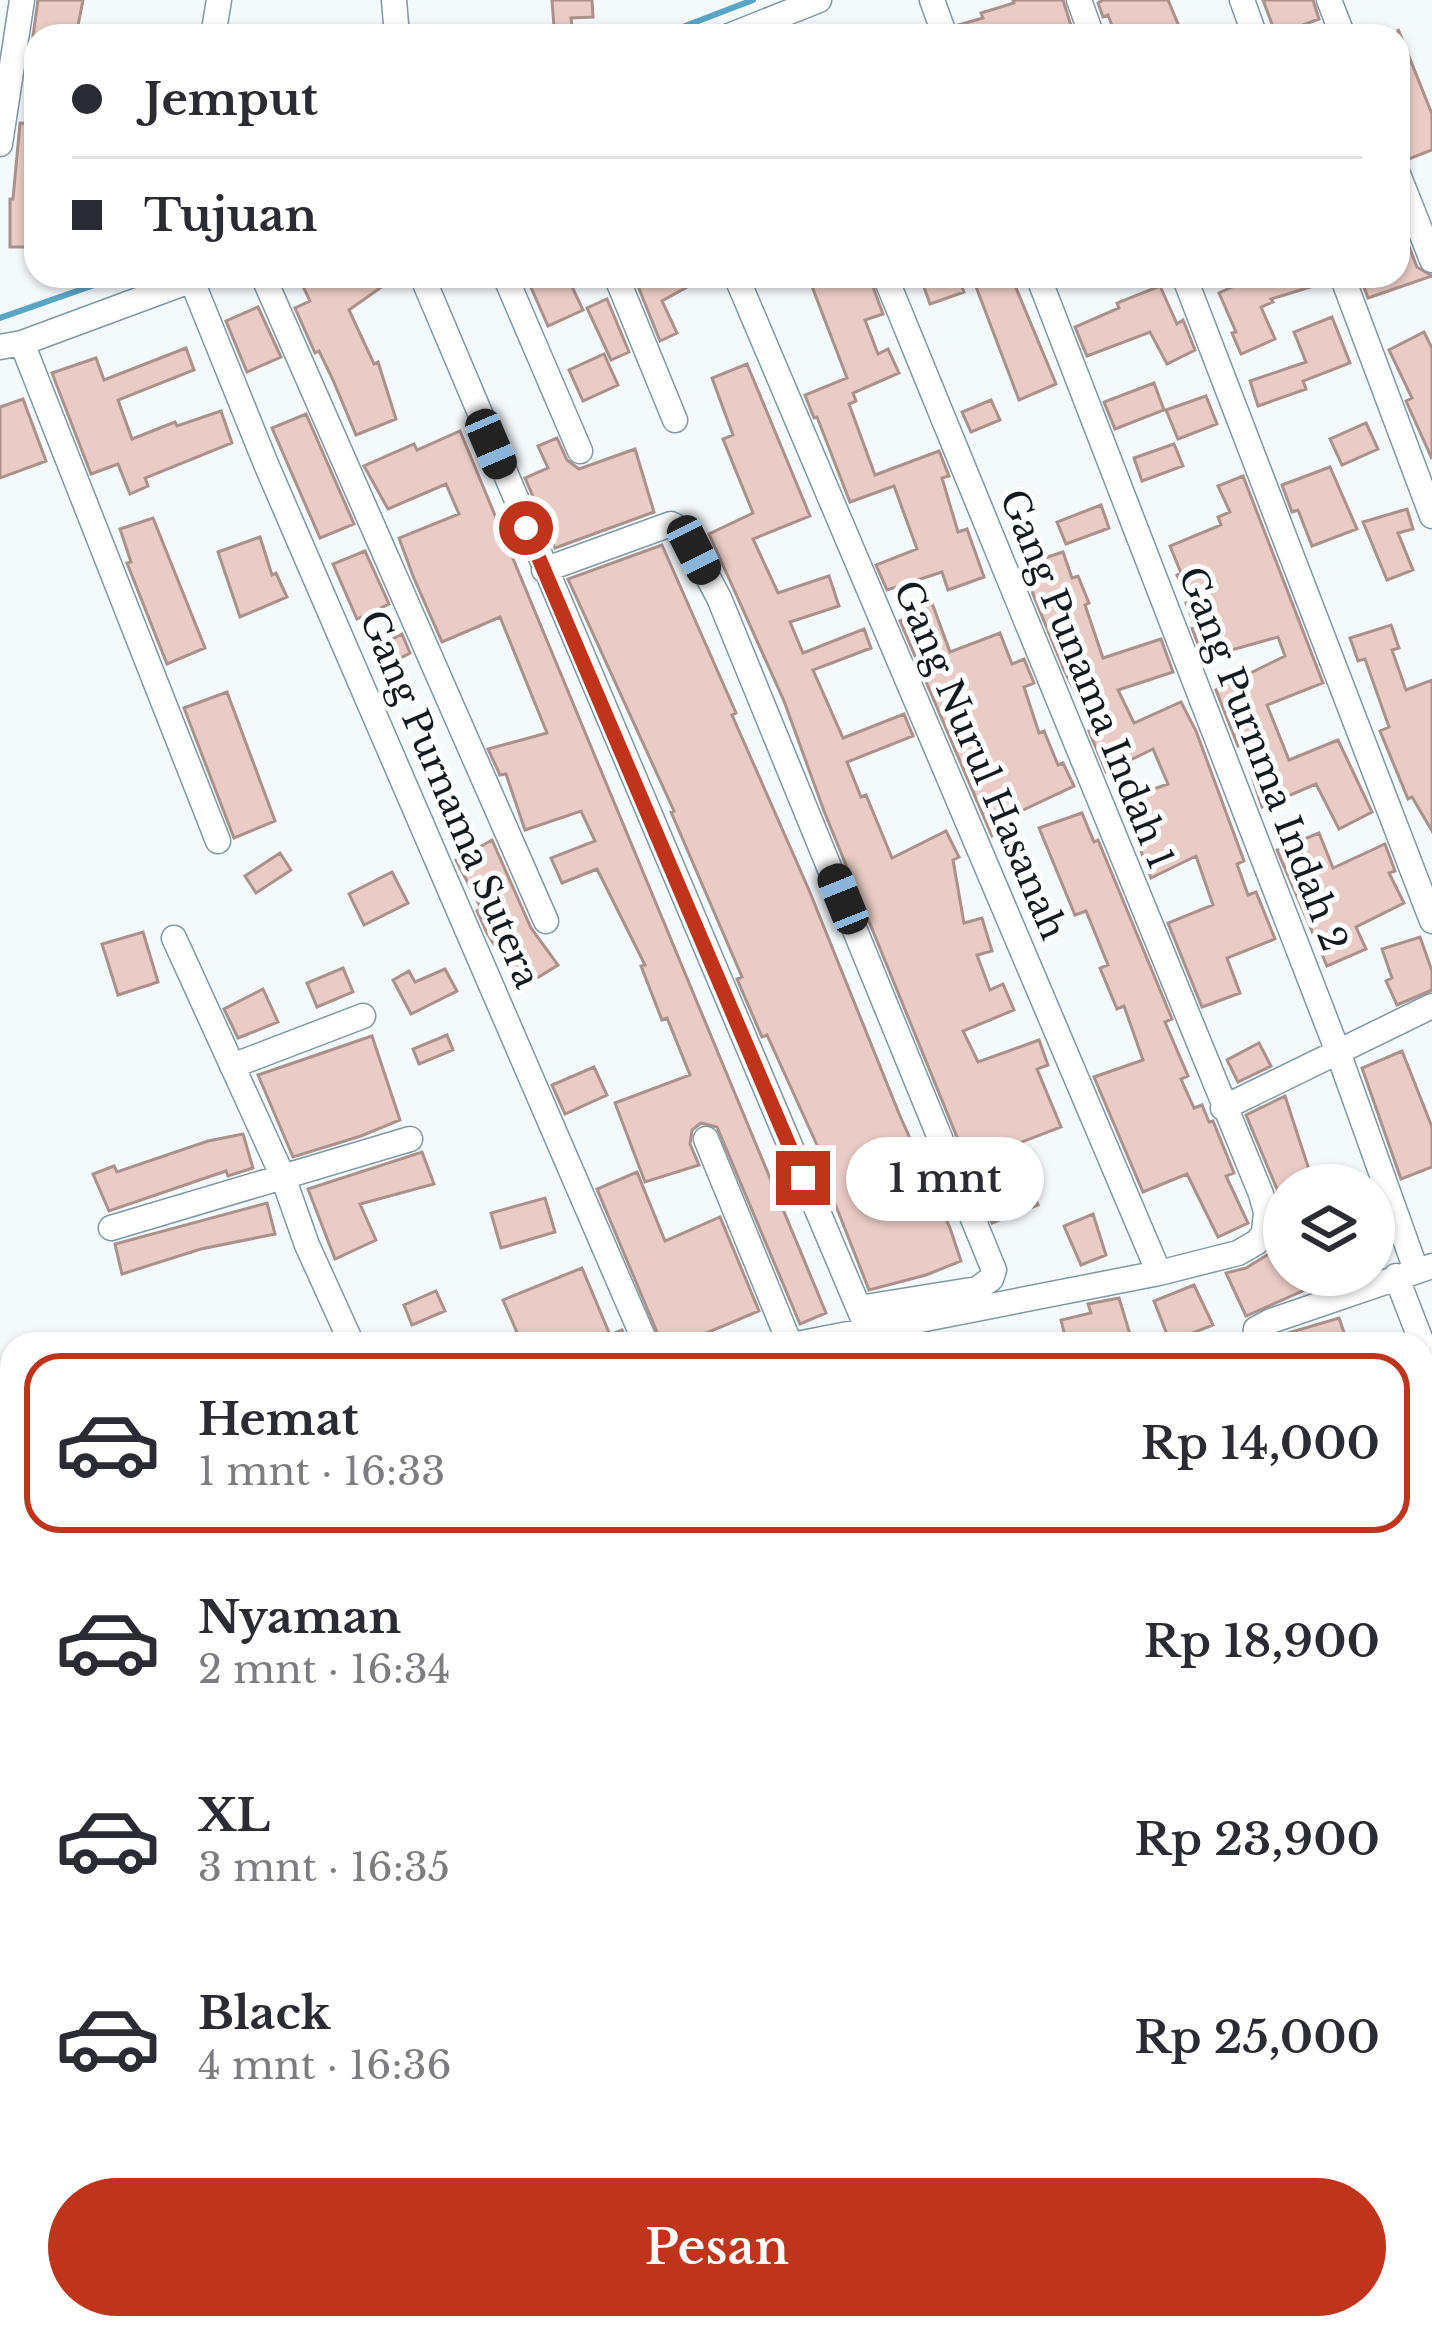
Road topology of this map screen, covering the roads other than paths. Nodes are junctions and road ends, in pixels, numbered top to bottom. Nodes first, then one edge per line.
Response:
1 (22, 0) edge
2 (819, 0) edge
3 (774, 15) edge
4 (0, 144) edge
5 (1410, 204) edge
6 (1432, 260) edge
7 (166, 288) edge
8 (191, 288) edge
9 (268, 288) edge
10 (427, 288) edge
11 (510, 288) edge
12 (621, 288) edge
13 (741, 288) edge
14 (890, 288) edge
15 (1043, 288) edge
16 (1189, 288) edge
17 (1346, 288) edge
18 (11, 345) edge
19 (675, 420) dead end
20 (580, 451) dead end
21 (1432, 516) edge
22 (544, 570) junction
23 (218, 841) dead end
24 (546, 921) dead end
25 (1432, 921) edge
26 (174, 938) dead end
27 (1432, 1006) edge
28 (363, 1016) dead end
29 (1338, 1052) junction
30 (232, 1066) junction
31 (1223, 1108) junction
32 (410, 1139) dead end
33 (706, 1139) dead end
34 (283, 1177) junction
35 (111, 1228) dead end
36 (1414, 1270) edge
37 (1159, 1273) junction
38 (863, 1319) junction
39 (347, 1332) edge
40 (641, 1332) edge
41 (789, 1332) edge
42 (827, 1332) edge
43 (1257, 1332) edge
44 (1425, 1332) edge

1 - 4 street
2 - 3 street
5 - 6 street
7 - 18 street
8 - 40 street, Gang Purnama Sutera
9 - 24 street
10 - 22 street
11 - 20 street
12 - 19 street
13 - 37 street, Gang Nurul Hasanah
14 - 31 street, Gang Punama Indah 1
15 - 29 street, Gang Purnma Indah 2
16 - 25 street
17 - 21 street
18 - 23 street
22 - 38 street
22 - 38 street
26 - 30 street
27 - 29 street
28 - 30 street
29 - 31 street
29 - 36 street, Gang Purnma Indah 2
30 - 34 street
31 - 37 street, Gang Punama Indah 1
32 - 34 street
33 - 41 street
34 - 35 street
34 - 39 street
36 - 43 street
36 - 44 street, Gang Purnma Indah 2
37 - 38 street
38 - 42 street

